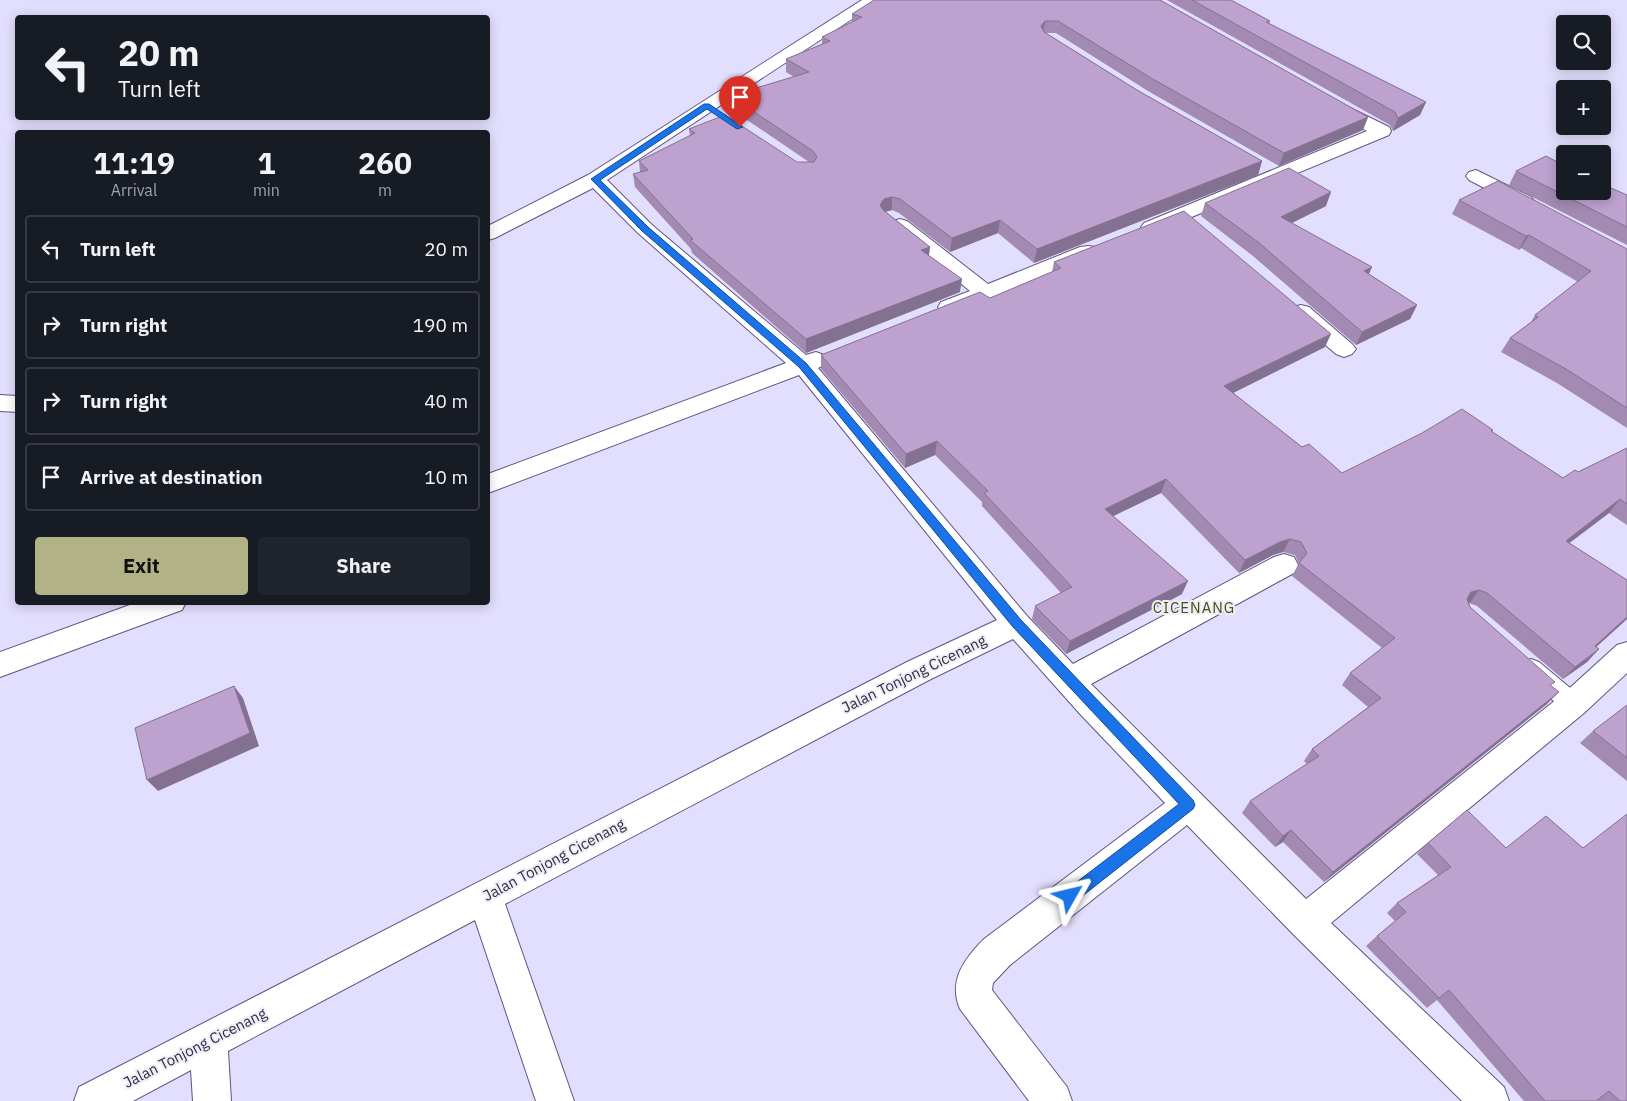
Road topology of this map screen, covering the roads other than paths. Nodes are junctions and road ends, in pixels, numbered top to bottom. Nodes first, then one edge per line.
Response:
1 (873, 0) edge
2 (1317, 95) edge
3 (707, 105) junction
4 (723, 116) edge
5 (1476, 176) dead end
6 (595, 179) junction
7 (1543, 211) edge
8 (891, 218) edge
9 (490, 233) edge
10 (985, 292) junction
11 (1287, 299) edge
12 (930, 314) edge
13 (1344, 349) dead end
14 (830, 354) edge
15 (803, 365) junction
16 (0, 403) edge
17 (15, 404) edge
18 (490, 483) edge
19 (1284, 565) dead end
20 (164, 605) edge
21 (1017, 624) junction
22 (1514, 652) edge
23 (1627, 654) edge
24 (0, 665) edge
25 (1069, 681) junction
26 (1573, 704) junction
27 (1188, 805) junction
28 (485, 896) junction
29 (1305, 922) junction
30 (208, 1041) junction
31 (1482, 1098) edge
32 (93, 1101) edge
33 (212, 1101) edge
34 (555, 1101) edge
35 (1053, 1101) edge

1 - 3 street
2 - 10 street
3 - 4 street
3 - 6 street
5 - 7 street
6 - 9 street
6 - 15 street
8 - 10 street
10 - 12 street
11 - 13 street
14 - 15 street
15 - 18 street
15 - 21 street
16 - 17 street
19 - 25 street
20 - 24 street
21 - 25 street
21 - 28 street, Jalan Tonjong Cicenang
22 - 26 lane
23 - 26 street
25 - 27 street
26 - 29 street
27 - 29 street
27 - 35 street
28 - 30 street, Jalan Tonjong Cicenang
28 - 34 street
29 - 31 street
30 - 32 street, Jalan Tonjong Cicenang
30 - 33 street

